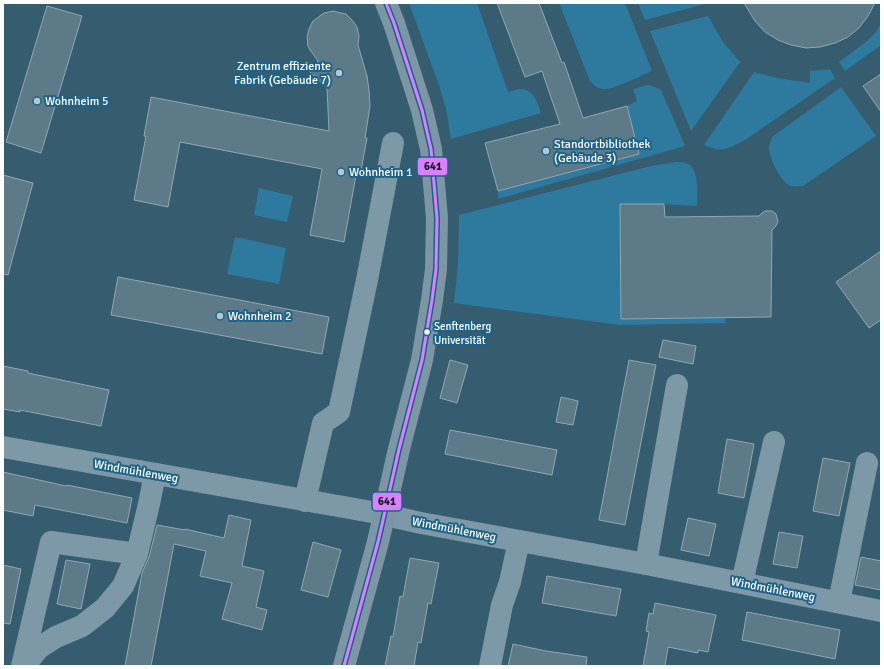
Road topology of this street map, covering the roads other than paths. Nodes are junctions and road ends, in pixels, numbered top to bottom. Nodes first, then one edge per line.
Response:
1 (386, 3) edge
2 (393, 143) dead end
3 (677, 385) dead end
4 (774, 442) dead end
5 (3, 447) edge
6 (867, 463) dead end
7 (155, 474) junction
8 (305, 500) junction
9 (384, 515) junction
10 (519, 541) junction
11 (137, 554) junction
12 (646, 564) junction
13 (742, 583) junction
14 (839, 602) junction
15 (881, 611) edge
16 (23, 666) edge
17 (344, 666) edge
18 (490, 666) edge

1 - 9 main road
2 - 8 street
3 - 12 street
4 - 13 street
5 - 7 street, Windmühlenweg
6 - 14 street
7 - 8 street, Windmühlenweg
7 - 11 street
8 - 9 street, Windmühlenweg
9 - 10 street, Windmühlenweg
9 - 17 main road
10 - 12 street, Windmühlenweg
10 - 18 street
11 - 16 street
11 - 16 street
12 - 13 street, Windmühlenweg
13 - 14 street, Windmühlenweg
14 - 15 street, Windmühlenweg

